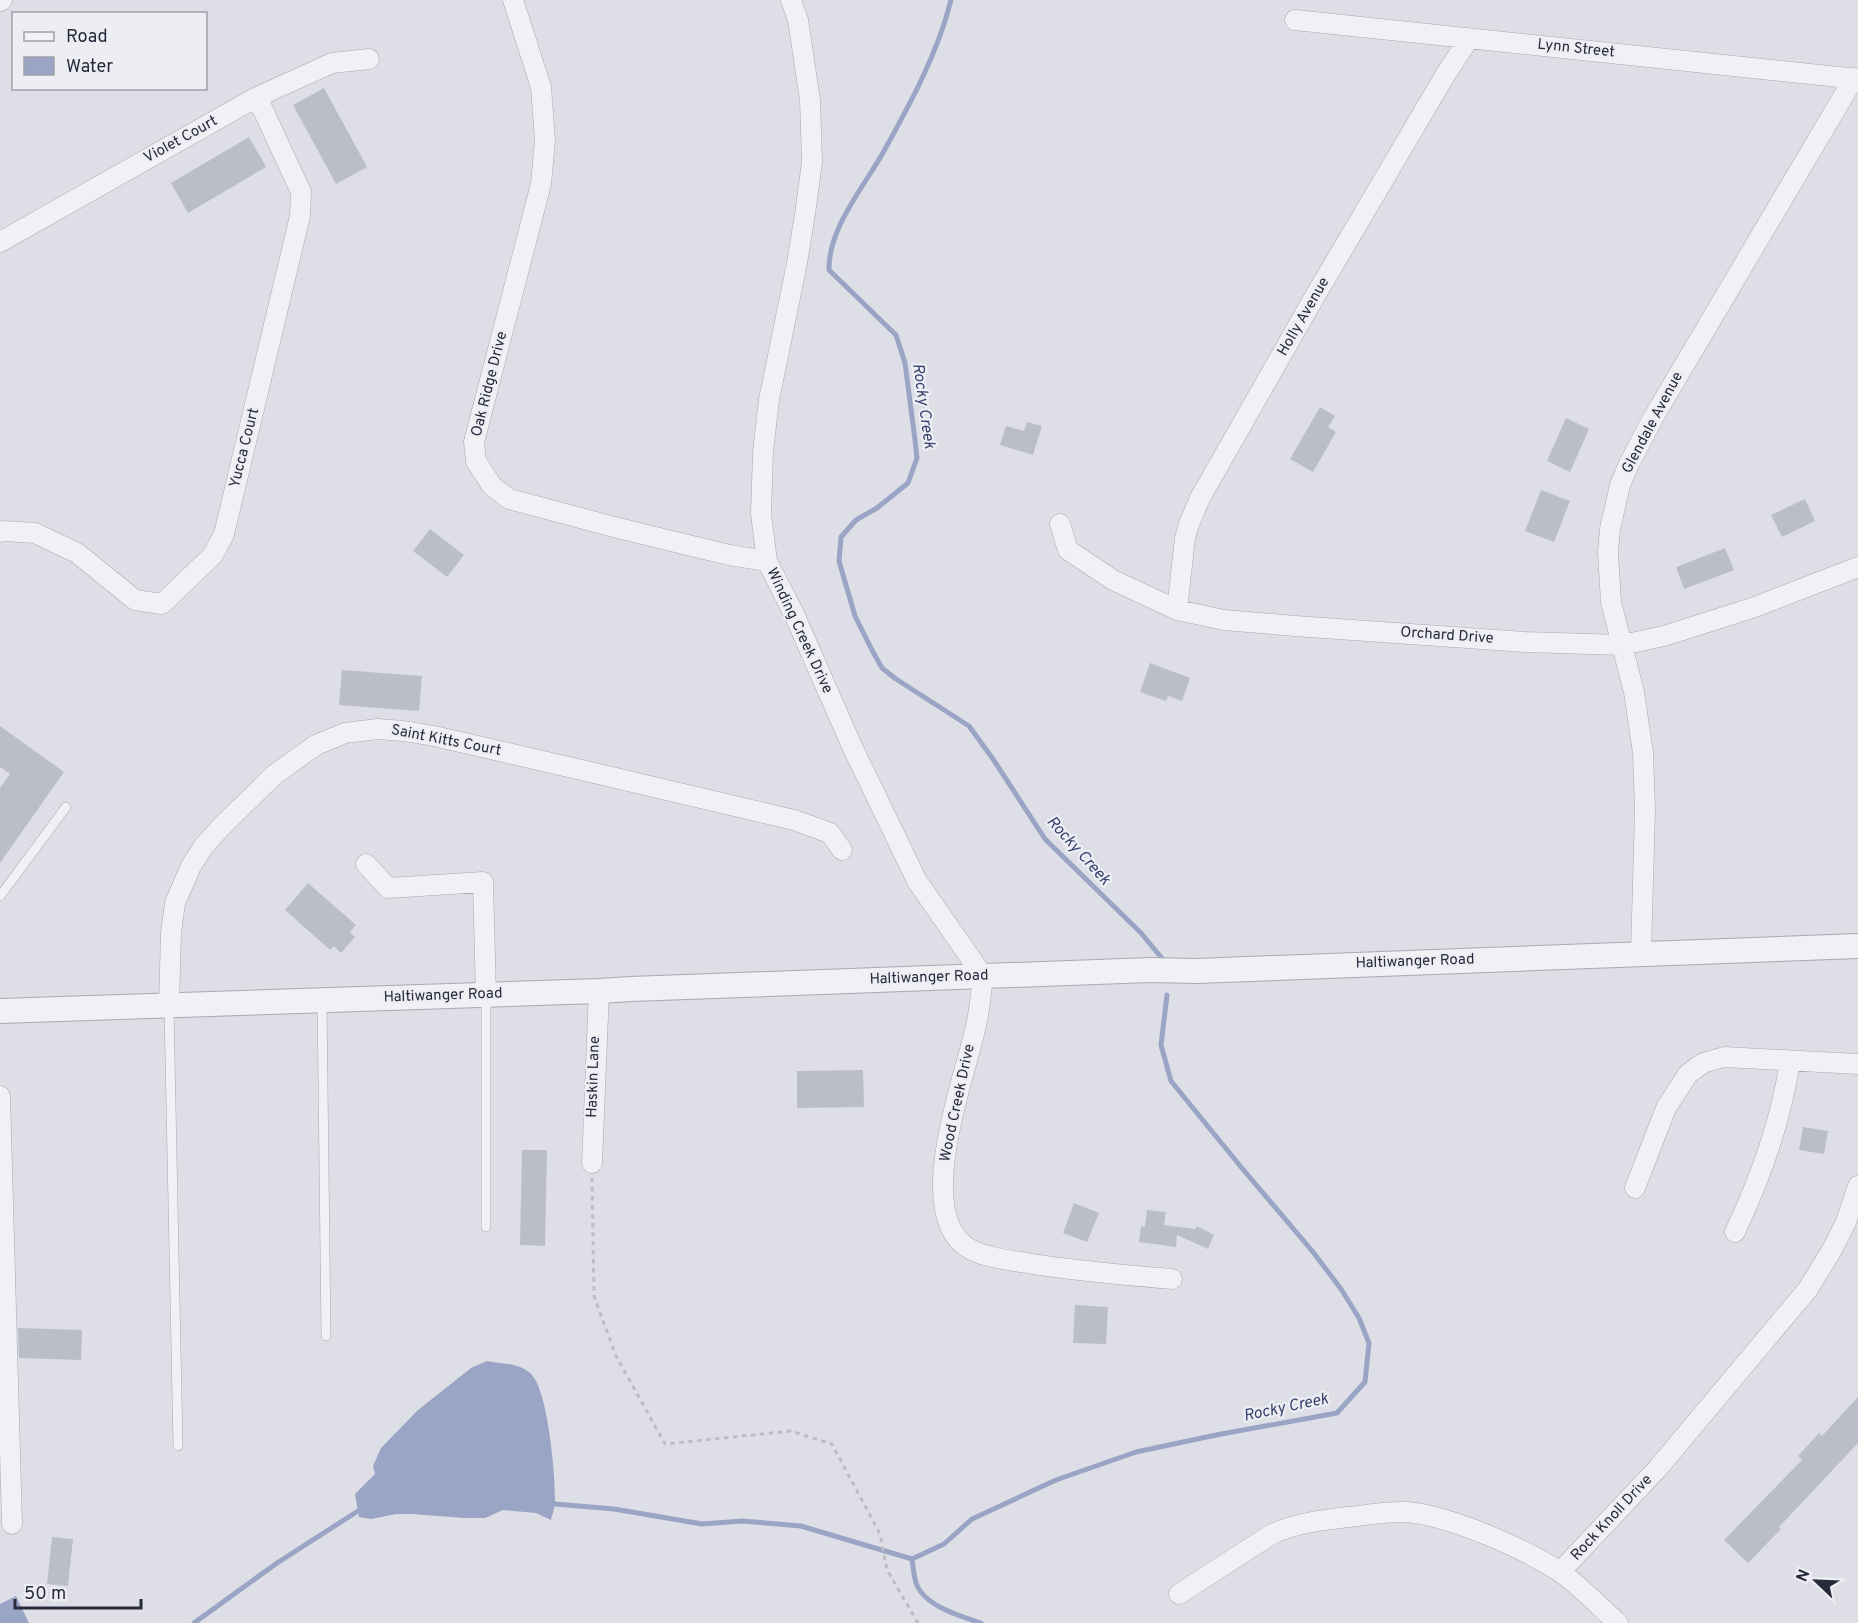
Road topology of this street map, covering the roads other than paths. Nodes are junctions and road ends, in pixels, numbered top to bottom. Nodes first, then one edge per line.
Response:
1 (513, 0) edge
2 (791, 0) edge
3 (1294, 20) dead end
4 (1469, 39) junction
5 (369, 59) dead end
6 (1856, 78) edge
7 (257, 97) junction
8 (0, 242) edge
9 (1059, 524) dead end
10 (0, 532) edge
11 (767, 561) junction
12 (1858, 567) edge
13 (1177, 610) junction
14 (1622, 645) junction
15 (66, 807) dead end
16 (842, 850) dead end
17 (366, 864) dead end
18 (0, 896) edge
19 (1858, 946) edge
20 (1641, 954) junction
21 (983, 976) junction
22 (598, 991) junction
23 (486, 995) junction
24 (322, 1000) junction
25 (169, 1005) junction
26 (0, 1011) edge
27 (1790, 1061) junction
28 (1858, 1064) edge
29 (0, 1096) edge
30 (592, 1164) road end
31 (1858, 1186) edge
32 (1635, 1188) dead end
33 (486, 1227) dead end
34 (1735, 1232) dead end
35 (1172, 1279) dead end
36 (326, 1336) dead end
37 (178, 1446) dead end
38 (12, 1524) dead end
39 (1560, 1572) junction
40 (1179, 1594) dead end
41 (1618, 1623) edge

1 - 11 street, Oak Ridge Drive
2 - 11 street, Winding Creek Drive
3 - 4 street, Lynn Street
4 - 6 street, Lynn Street
4 - 13 street, Holly Avenue
5 - 7 street, Violet Court
6 - 14 street, Glendale Avenue
7 - 8 street, Violet Court
7 - 10 street, Yucca Court
9 - 13 street, Orchard Drive
11 - 21 street, Winding Creek Drive
12 - 14 street, Orchard Drive
13 - 14 street, Orchard Drive
14 - 20 street, Glendale Avenue
15 - 18 lane
16 - 25 street, Saint Kitts Court
17 - 23 street
19 - 20 street, Haltiwanger Road
20 - 21 street, Haltiwanger Road
21 - 22 street, Haltiwanger Road
21 - 35 street, Wood Creek Drive
22 - 23 street, Haltiwanger Road
22 - 30 street, Haskin Lane
23 - 24 street, Haltiwanger Road
23 - 33 lane
24 - 25 street, Haltiwanger Road
24 - 36 lane
25 - 26 street, Haltiwanger Road
25 - 37 lane
27 - 28 street
27 - 32 street
27 - 34 street
29 - 38 street
31 - 39 street, Rock Knoll Drive
39 - 40 street, Rock Knoll Drive
39 - 41 street

